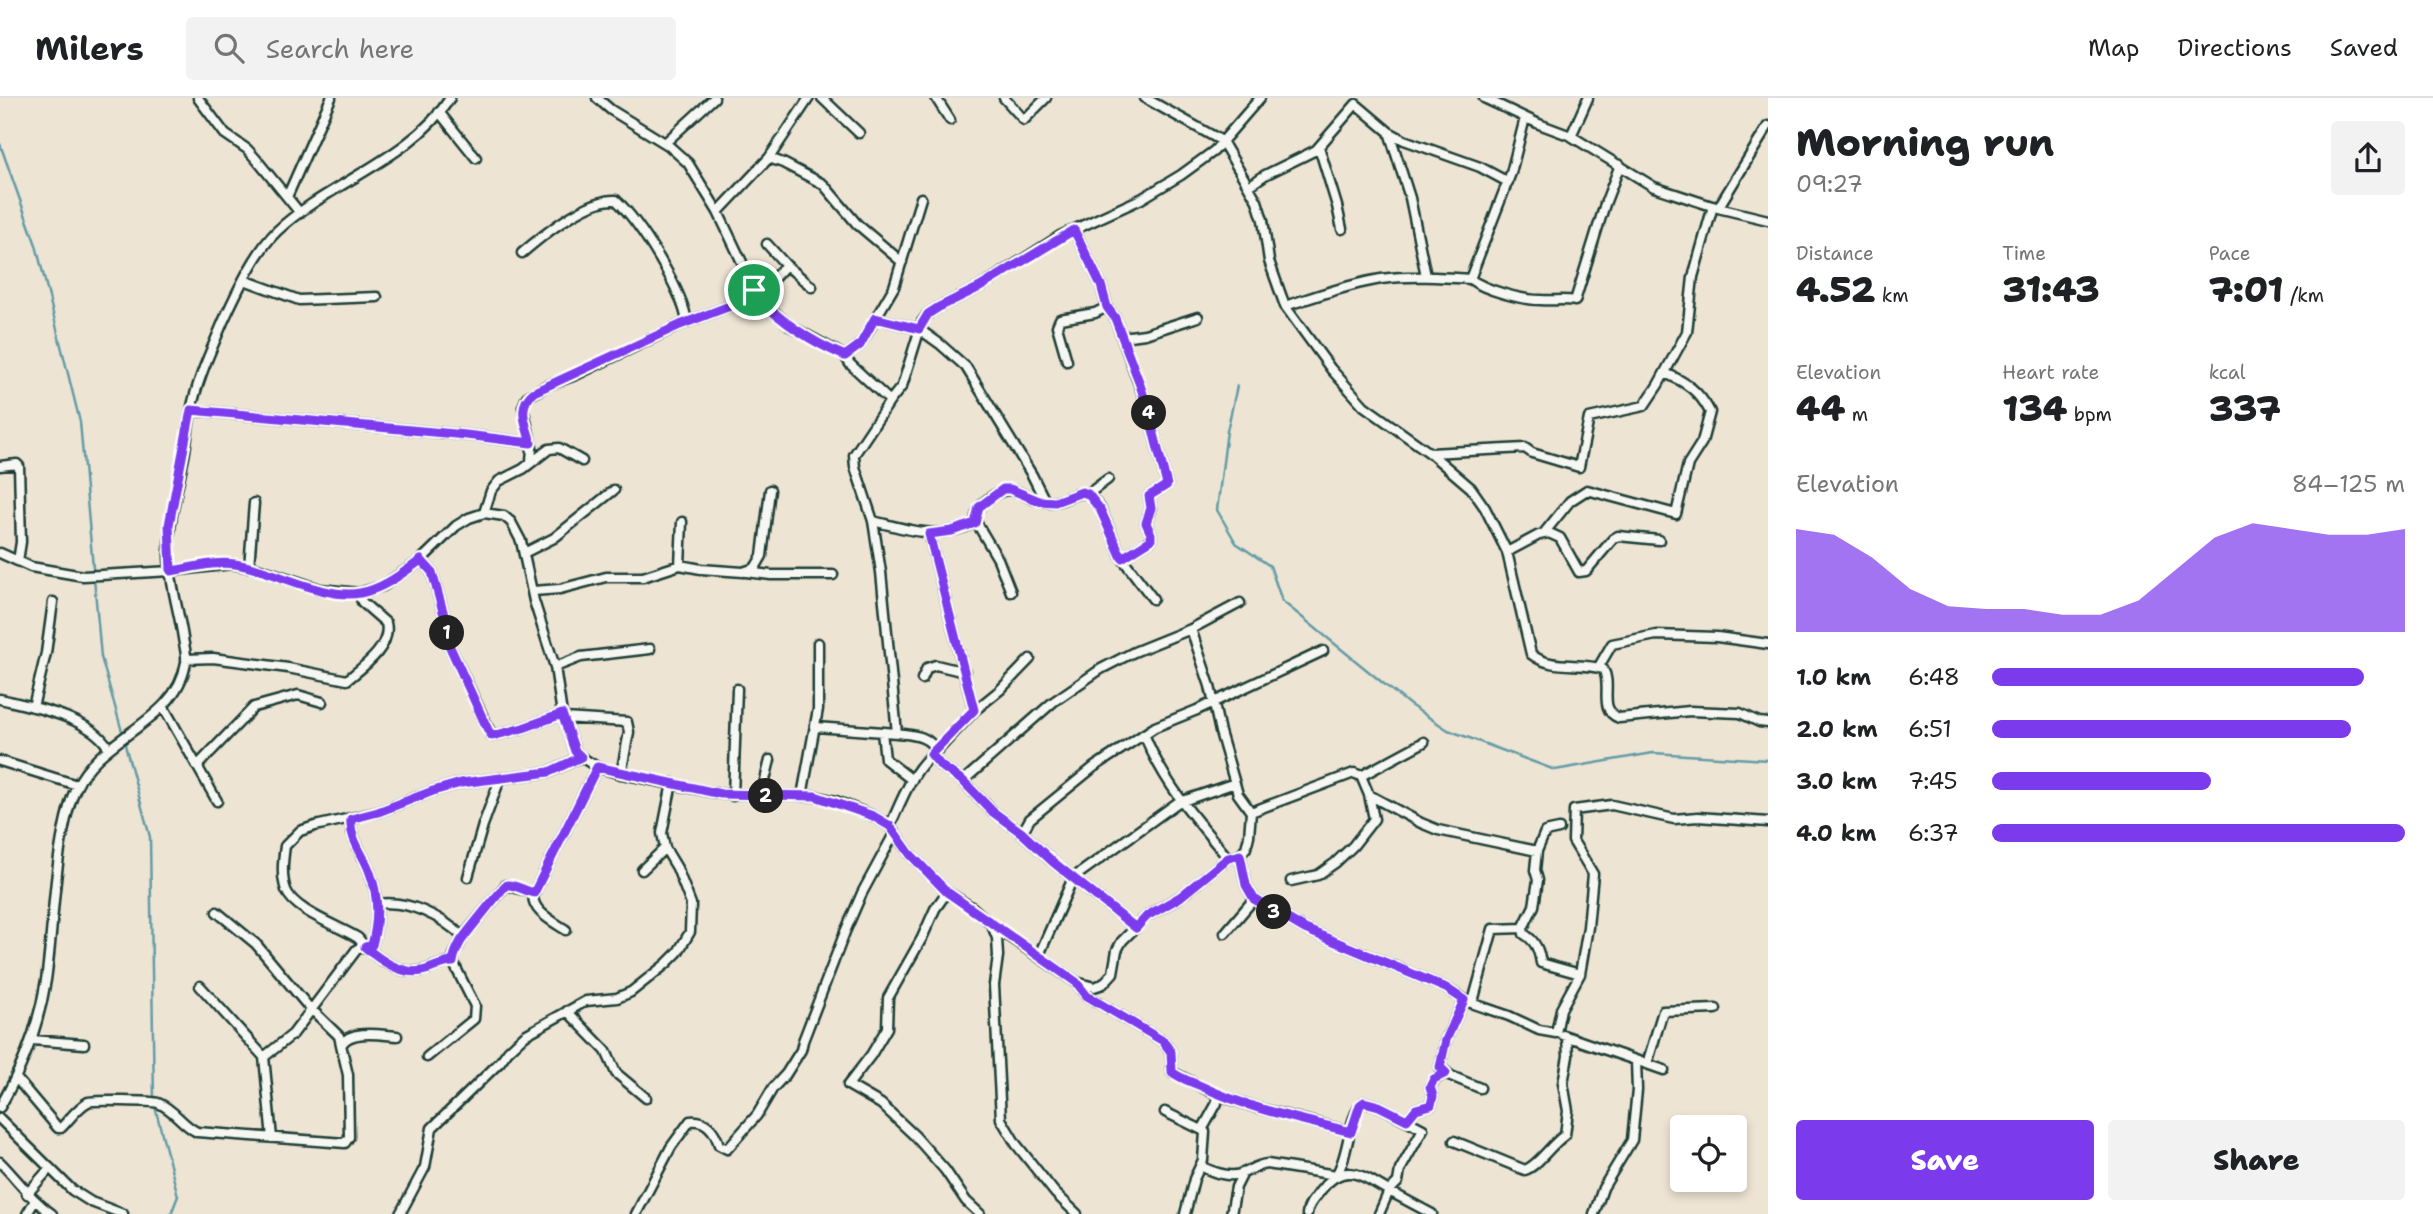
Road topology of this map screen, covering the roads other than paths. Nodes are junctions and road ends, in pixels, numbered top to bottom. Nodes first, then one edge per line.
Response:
1 (198, 98) edge
2 (331, 98) edge
3 (450, 98) edge
4 (597, 98) edge
5 (714, 98) edge
6 (809, 98) edge
7 (822, 98) edge
8 (936, 98) edge
9 (1004, 98) edge
10 (1046, 98) edge
11 (1144, 98) edge
12 (1260, 98) edge
13 (1483, 98) edge
14 (1588, 98) edge
15 (1358, 101) edge
16 (439, 112) junction
17 (1525, 118) junction
18 (950, 120) dead end
19 (1768, 126) edge
20 (1389, 132) junction
21 (859, 133) dead end
22 (1571, 136) junction
23 (1222, 141) junction
24 (665, 143) junction
25 (1319, 147) junction
26 (476, 158) dead end
27 (769, 158) junction
28 (1620, 165) junction
29 (1508, 183) junction
30 (1249, 186) junction
31 (287, 197) junction
32 (921, 198) dead end
33 (1716, 207) junction
34 (718, 212) junction
35 (300, 213) junction
36 (1768, 220) edge
37 (1342, 229) dead end
38 (1074, 230) junction
39 (767, 244) dead end
40 (522, 253) dead end
41 (902, 262) junction
42 (786, 265) junction
43 (1426, 276) junction
44 (1470, 279) junction
45 (244, 280) junction
46 (812, 287) dead end
47 (752, 293) junction
48 (377, 297) dead end
49 (1285, 306) junction
50 (1107, 307) junction
51 (1198, 317) dead end
52 (875, 318) junction
53 (687, 322) junction
54 (919, 329) junction
55 (1122, 337) junction
56 (845, 356) junction
57 (1068, 361) dead end
58 (1665, 373) junction
59 (890, 401) junction
60 (191, 410) junction
61 (531, 443) junction
62 (1430, 453) junction
63 (531, 461) junction
64 (582, 461) dead end
65 (0, 466) edge
66 (1108, 480) dead end
67 (614, 490) dead end
68 (770, 490) dead end
69 (1088, 494) junction
70 (1045, 501) junction
71 (254, 503) dead end
72 (484, 513) junction
73 (975, 520) junction
74 (873, 521) junction
75 (682, 522) dead end
76 (1544, 533) junction
77 (929, 534) junction
78 (1659, 540) dead end
79 (1507, 552) junction
80 (0, 553) edge
81 (524, 553) junction
82 (1122, 558) junction
83 (421, 560) junction
84 (18, 561) junction
85 (680, 565) junction
86 (249, 567) junction
87 (171, 571) junction
88 (743, 572) junction
89 (833, 575) dead end
90 (533, 592) junction
91 (1011, 592) dead end
92 (359, 593) junction
93 (1153, 599) dead end
94 (53, 602) dead end
95 (1240, 603) dead end
96 (1191, 629) junction
97 (818, 643) dead end
98 (1768, 644) edge
99 (650, 649) dead end
100 (1324, 651) dead end
101 (187, 659) junction
102 (1030, 659) dead end
103 (555, 667) junction
104 (1598, 668) junction
105 (965, 673) junction
106 (922, 680) dead end
107 (737, 689) dead end
108 (0, 699) edge
109 (322, 702) dead end
110 (1213, 702) junction
111 (163, 706) junction
112 (33, 707) junction
113 (974, 710) junction
114 (563, 716) junction
115 (1768, 723) edge
116 (816, 727) junction
117 (882, 732) junction
118 (897, 733) junction
119 (1144, 734) junction
120 (1424, 742) dead end
121 (108, 747) junction
122 (933, 753) junction
123 (581, 757) junction
124 (769, 760) dead end
125 (0, 761) edge
126 (197, 766) junction
127 (597, 767) junction
128 (621, 774) junction
129 (1361, 776) junction
130 (500, 779) junction
131 (912, 780) junction
132 (963, 781) junction
133 (672, 783) junction
134 (1235, 783) junction
135 (77, 785) junction
136 (1369, 795) junction
137 (733, 796) junction
138 (761, 796) junction
139 (802, 796) junction
140 (217, 801) dead end
141 (1181, 802) junction
142 (1251, 812) junction
143 (351, 819) junction
144 (1768, 822) edge
145 (893, 829) junction
146 (1559, 829) dead end
147 (1022, 833) junction
148 (665, 848) junction
149 (1537, 851) junction
150 (1240, 855) junction
151 (1228, 858) junction
152 (642, 870) dead end
153 (468, 877) dead end
154 (1073, 878) junction
155 (1291, 881) dead end
156 (947, 892) junction
157 (534, 893) junction
158 (1254, 899) junction
159 (378, 904) junction
160 (217, 912) dead end
161 (992, 925) junction
162 (1136, 928) junction
163 (1523, 928) junction
164 (566, 930) dead end
165 (1225, 933) dead end
166 (463, 937) junction
167 (365, 947) junction
168 (1039, 955) junction
169 (453, 962) junction
170 (1580, 974) junction
171 (1076, 982) junction
172 (200, 986) dead end
173 (1466, 1001) junction
174 (1716, 1009) dead end
175 (311, 1010) junction
176 (567, 1011) junction
177 (1556, 1033) junction
178 (397, 1036) dead end
179 (1566, 1037) junction
180 (32, 1040) junction
181 (84, 1044) dead end
182 (342, 1044) junction
183 (264, 1057) junction
184 (427, 1057) dead end
185 (1636, 1061) junction
186 (1647, 1064) junction
187 (1664, 1070) dead end
188 (1446, 1073) junction
189 (16, 1078) junction
190 (1480, 1088) dead end
191 (1216, 1094) junction
192 (646, 1098) dead end
193 (0, 1107) edge
194 (1165, 1112) dead end
195 (0, 1119) edge
196 (1407, 1120) junction
197 (1202, 1130) junction
198 (1351, 1132) junction
199 (272, 1138) junction
200 (1454, 1141) dead end
201 (0, 1162) edge
202 (1200, 1166) junction
203 (50, 1168) junction
204 (1242, 1173) junction
205 (1336, 1175) junction
206 (1390, 1192) junction
207 (27, 1194) junction
208 (34, 1202) junction
209 (27, 1214) edge
210 (52, 1214) edge
211 (123, 1214) edge
212 (400, 1214) edge
213 (636, 1214) edge
214 (980, 1214) edge
215 (1077, 1214) edge
216 (1185, 1214) edge
217 (1231, 1214) edge
218 (1307, 1214) edge
219 (1379, 1214) edge
220 (1432, 1214) edge
221 (1594, 1214) edge

1 - 31 street
2 - 31 street
3 - 16 street
4 - 24 street
5 - 24 street
6 - 27 street
7 - 21 street
8 - 18 street
9 - 10 street
11 - 23 street
12 - 23 street
13 - 17 street
14 - 22 street
15 - 20 street
15 - 25 street
16 - 26 street
16 - 35 street
17 - 22 street
17 - 29 street
19 - 33 street
20 - 29 street
20 - 43 street
22 - 28 street
23 - 30 street
23 - 38 street
24 - 34 street
25 - 30 street
25 - 37 street
27 - 34 street
27 - 41 street
28 - 33 street
28 - 44 street
29 - 44 street
30 - 49 street
31 - 35 street
32 - 41 street
33 - 36 street
33 - 58 street
34 - 47 street
35 - 45 street
38 - 50 street
38 - 54 street
39 - 42 street
40 - 53 street
41 - 52 street
42 - 46 street
42 - 47 street
43 - 44 street
43 - 49 street
45 - 48 street
45 - 60 street
47 - 53 street
47 - 56 street
49 - 62 street
50 - 55 street
50 - 57 street
51 - 55 street
52 - 54 street
52 - 56 street
53 - 61 street
54 - 59 street
54 - 70 street
55 - 82 street
56 - 59 street
58 - 62 street
58 - 76 street
59 - 74 street
60 - 61 street
60 - 87 street
61 - 63 street
62 - 79 street
63 - 64 street
63 - 72 street
65 - 84 street
66 - 69 street
67 - 81 street
68 - 88 street
69 - 70 street
69 - 82 street
70 - 73 street
71 - 86 street
72 - 81 street
72 - 83 street
73 - 77 street
73 - 91 street
74 - 77 street
74 - 118 street
75 - 85 street
76 - 78 street
76 - 79 street
77 - 105 street
79 - 104 street
80 - 84 street
81 - 90 street
82 - 93 street
83 - 92 street
83 - 114 street
84 - 87 street
85 - 88 street
85 - 90 street
86 - 87 street
86 - 92 street
87 - 101 street
88 - 89 street
90 - 103 street
92 - 101 street
94 - 112 street
95 - 96 street
96 - 110 street
96 - 132 street
97 - 116 street
98 - 104 street
99 - 103 street
100 - 110 street
101 - 111 street
102 - 113 street
103 - 114 street
104 - 115 street
105 - 106 street
105 - 113 street
107 - 137 street
108 - 112 street
109 - 126 street
110 - 119 street
110 - 134 street
111 - 121 street
111 - 126 street
112 - 121 street
113 - 122 street
114 - 123 street
114 - 128 street
116 - 117 street
116 - 139 street
117 - 118 street
117 - 131 street
118 - 122 street
119 - 141 street
119 - 147 street
120 - 129 street
121 - 135 street
122 - 131 street
122 - 132 street
123 - 127 street
123 - 130 street
124 - 138 street
125 - 135 street
126 - 140 street
127 - 128 street
127 - 157 street
128 - 133 street
129 - 136 street
129 - 142 street
130 - 143 street
130 - 153 street
131 - 145 street
132 - 147 street
133 - 137 street
133 - 148 street
134 - 141 street
134 - 142 street
135 - 180 street
136 - 149 street
136 - 155 street
137 - 138 street
138 - 139 street
139 - 145 street
141 - 151 street
141 - 154 street
142 - 150 street
143 - 159 street
143 - 167 street
144 - 170 street
145 - 156 street
145 - 213 street
146 - 149 street
147 - 154 street
148 - 152 street
148 - 176 street
149 - 163 street
150 - 151 street
150 - 158 street
151 - 162 street
154 - 162 street
154 - 168 street
156 - 161 street
156 - 214 street
157 - 164 street
157 - 166 street
158 - 165 street
158 - 173 street
159 - 166 street
159 - 167 street
160 - 175 street
161 - 168 street
161 - 215 street
162 - 171 street
163 - 170 street
163 - 173 street
166 - 169 street
167 - 169 street
167 - 175 street
168 - 171 street
169 - 184 street
170 - 177 street
171 - 191 street
172 - 183 street
173 - 177 street
173 - 188 street
174 - 186 street
175 - 182 street
175 - 183 street
176 - 192 street
176 - 212 street
177 - 179 street
178 - 182 street
179 - 185 street
179 - 200 street
180 - 181 street
180 - 189 street
182 - 199 street
183 - 199 street
185 - 186 street
185 - 221 street
186 - 187 street
188 - 190 street
188 - 196 street
189 - 193 street
189 - 199 street
191 - 197 street
191 - 198 street
194 - 197 street
195 - 203 street
196 - 198 street
196 - 206 street
197 - 202 street
198 - 205 street
201 - 207 street
202 - 204 street
202 - 216 street
203 - 207 street
203 - 211 street
204 - 205 street
204 - 217 street
205 - 206 street
205 - 218 street
206 - 219 street
206 - 220 street
207 - 208 street
208 - 209 street
208 - 210 street

